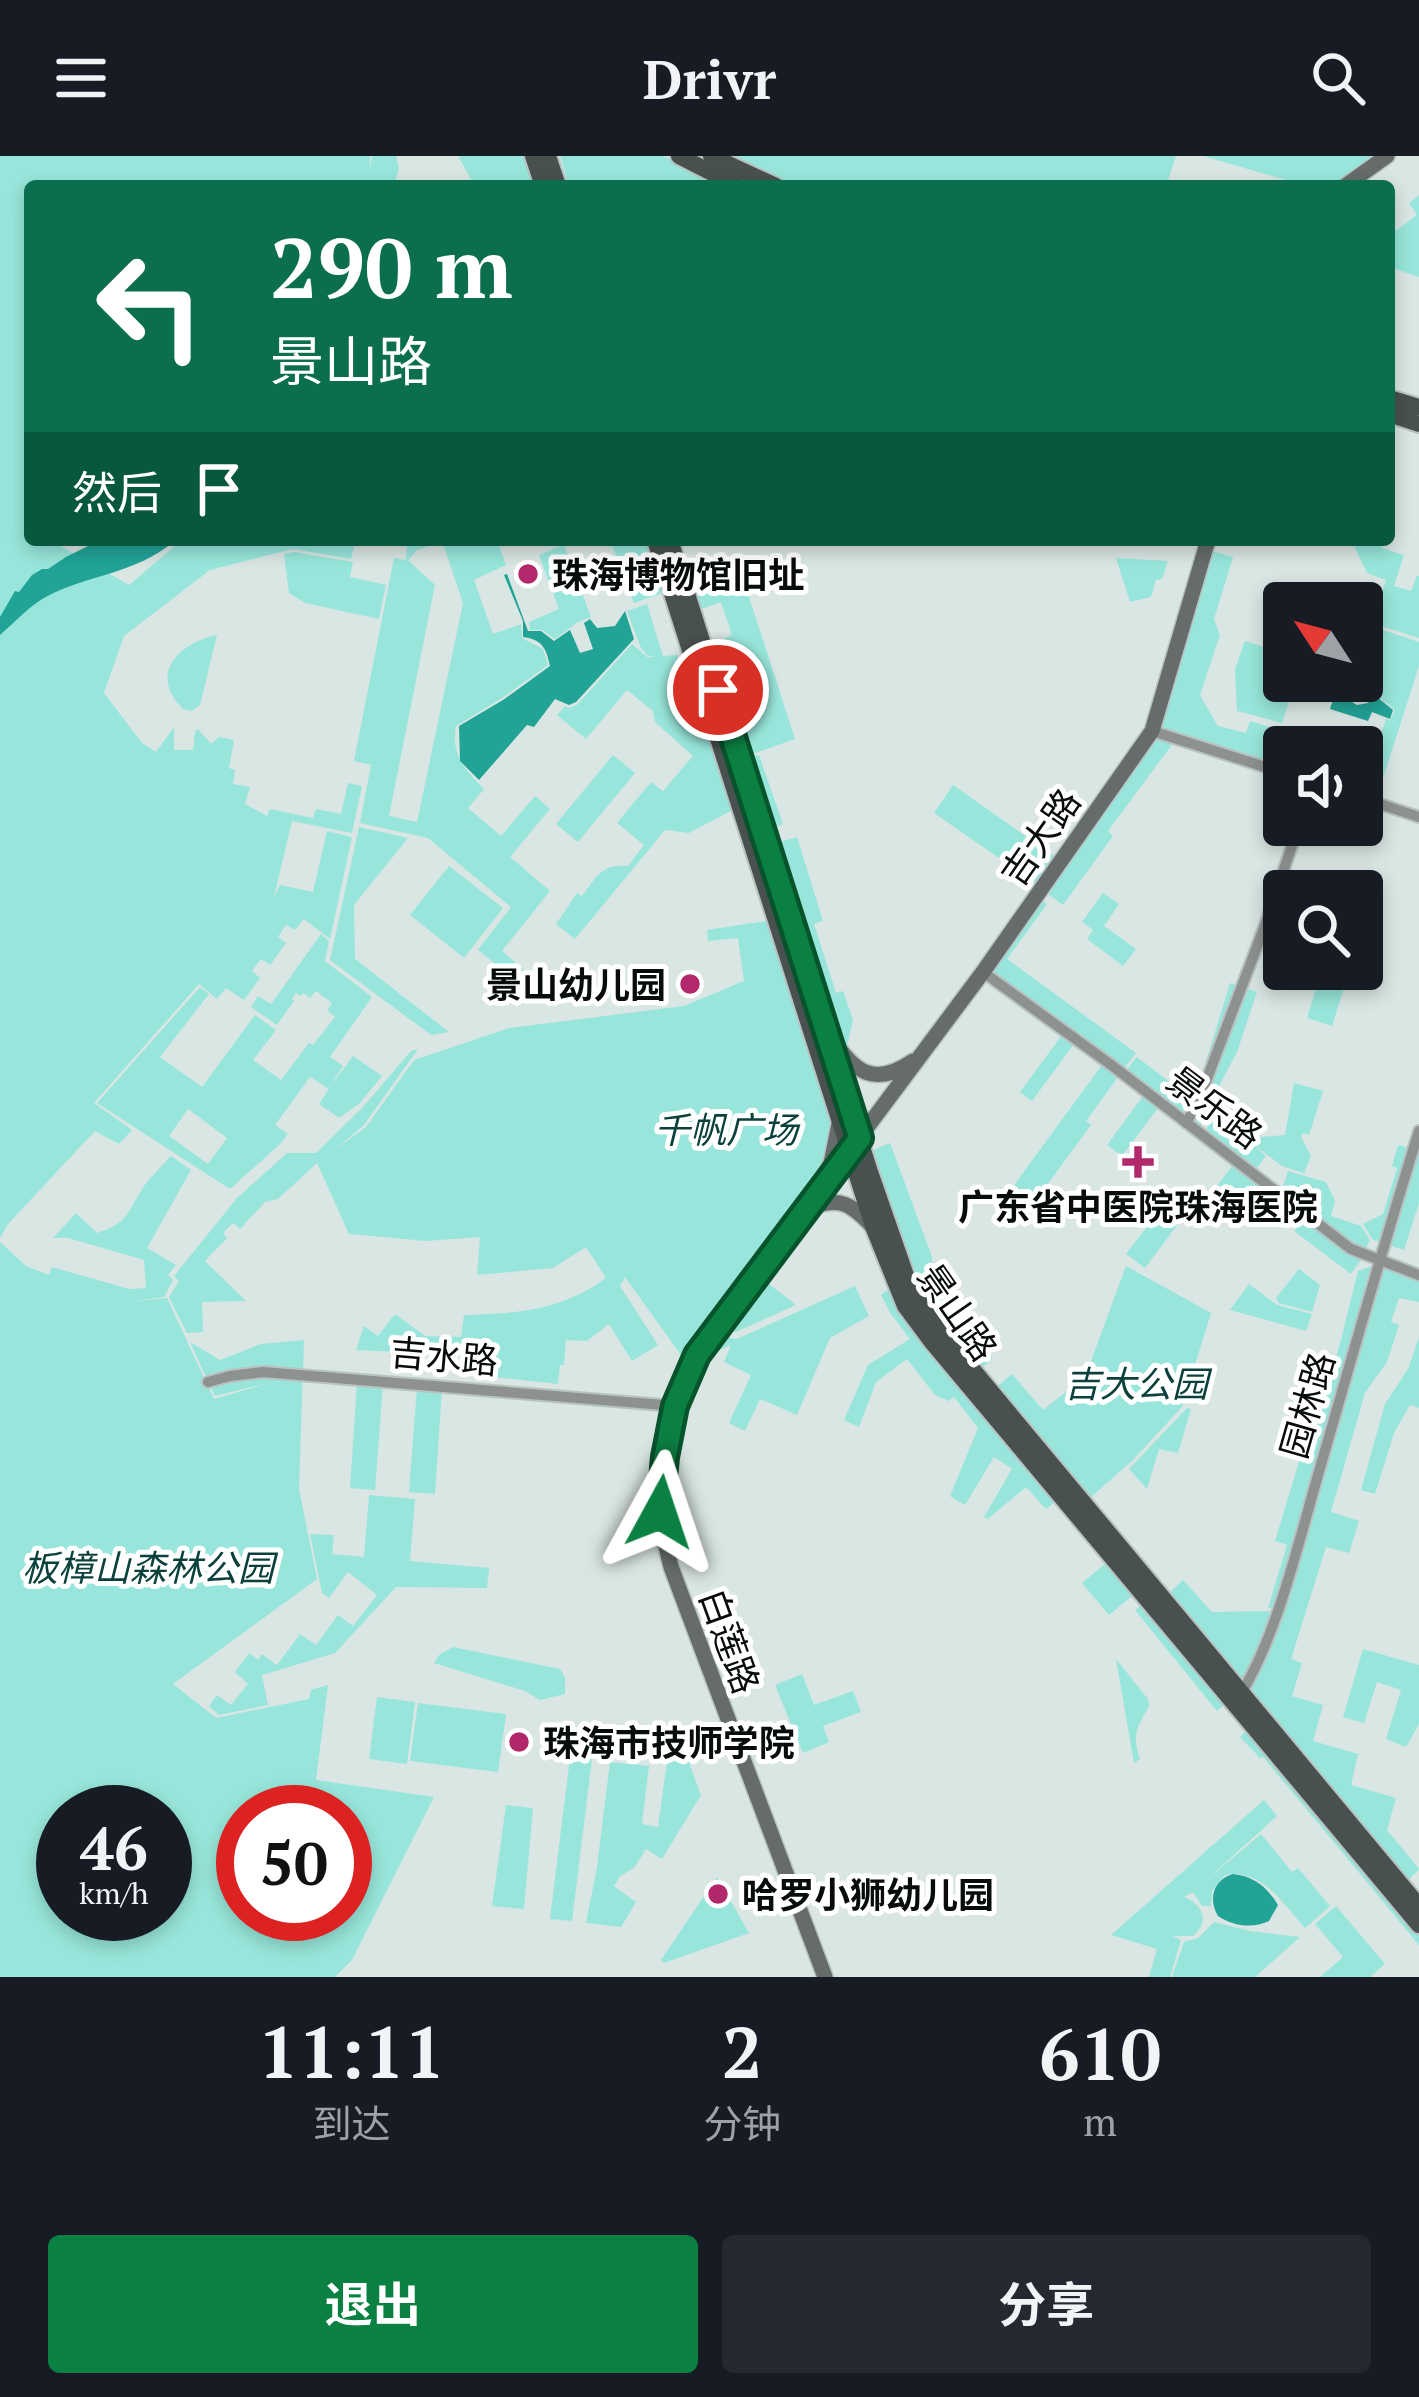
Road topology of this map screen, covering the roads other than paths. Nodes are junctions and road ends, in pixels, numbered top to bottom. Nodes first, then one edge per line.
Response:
1 (679, 156) edge
2 (711, 156) edge
3 (1387, 156) edge
4 (726, 180) edge
5 (763, 180) edge
6 (1354, 180) edge
7 (658, 546) edge
8 (672, 546) edge
9 (1206, 546) edge
10 (1152, 730) junction
11 (1263, 766) edge
12 (1383, 805) edge
13 (1419, 817) edge
14 (1292, 846) edge
15 (983, 972) junction
16 (827, 1031) junction
17 (924, 1052) junction
18 (840, 1119) junction
19 (1186, 1123) junction
20 (1419, 1131) edge
21 (855, 1145) junction
22 (807, 1209) junction
23 (874, 1229) junction
24 (1378, 1261) junction
25 (1419, 1274) edge
26 (208, 1382) dead end
27 (675, 1406) junction
28 (1242, 1692) junction
29 (1419, 1906) edge
30 (1419, 1924) edge
31 (826, 1977) edge

1 - 4 main road
2 - 5 main road
3 - 6 main road
7 - 18 main road, 景山路
8 - 16 main road, 景山路
9 - 10 main road, 吉大路
10 - 11 street
10 - 15 main road, 吉大路
12 - 13 street
14 - 19 street
15 - 17 main road, 吉大路
15 - 19 street, 景乐路
16 - 17 main road
16 - 21 main road, 景山路
17 - 21 main road, 吉大路
18 - 21 main road, 景山路
18 - 22 main road
19 - 24 street, 景乐路
20 - 24 street, 园林路
21 - 22 main road, 白莲路
21 - 23 main road, 景山路
21 - 28 main road, 景山路
22 - 23 main road
22 - 27 main road, 白莲路
23 - 30 main road, 景山路
24 - 25 street, 景乐路
24 - 28 street, 园林路
26 - 27 street, 吉水路
27 - 31 main road, 白莲路
28 - 29 main road, 景山路

